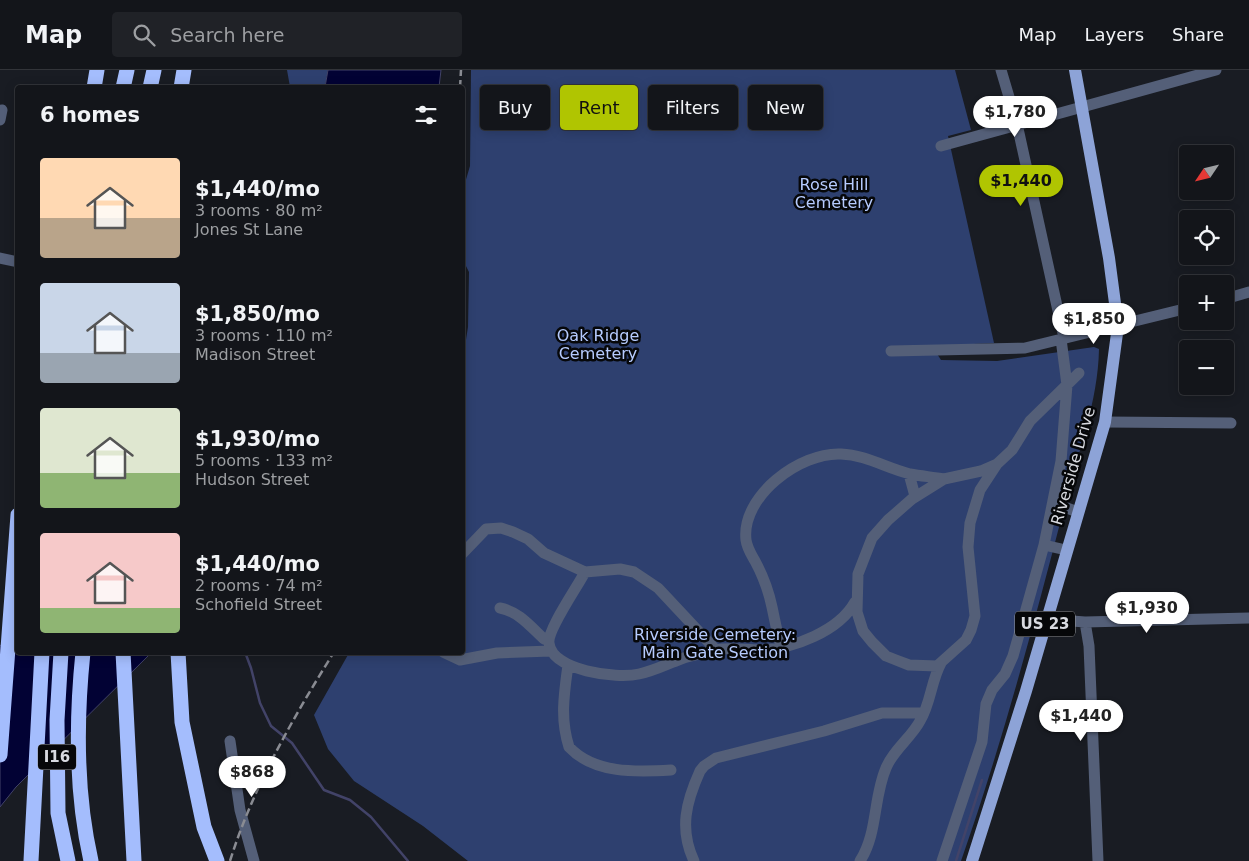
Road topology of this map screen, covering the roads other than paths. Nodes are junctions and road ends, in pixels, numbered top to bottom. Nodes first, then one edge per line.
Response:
1 (97, 70) edge
2 (127, 70) edge
3 (154, 70) edge
4 (184, 70) edge
5 (1001, 70) edge
6 (1075, 70) edge
7 (1216, 70) edge
8 (94, 85) edge
9 (124, 85) edge
10 (151, 85) edge
11 (182, 85) edge
12 (1082, 107) junction
13 (1017, 124) junction
14 (941, 146) dead end
15 (0, 258) edge
16 (15, 261) edge
17 (1249, 292) edge
18 (1234, 296) edge
19 (1179, 310) edge
20 (1118, 326) junction
21 (1062, 339) junction
22 (890, 351) dead end
23 (1079, 373) dead end
24 (1067, 386) junction
25 (1105, 422) junction
26 (1231, 423) dead end
27 (997, 464) junction
28 (909, 474) junction
29 (969, 474) junction
30 (944, 479) junction
31 (980, 490) junction
32 (915, 496) junction
33 (1053, 506) junction
34 (1078, 512) junction
35 (1044, 544) junction
36 (1066, 550) junction
37 (465, 551) edge
38 (15, 555) edge
39 (585, 572) junction
40 (855, 602) junction
41 (500, 608) dead end
42 (1249, 618) edge
43 (1046, 619) junction
44 (841, 620) junction
45 (1085, 622) junction
46 (861, 625) junction
47 (550, 646) junction
48 (782, 648) junction
49 (716, 650) junction
50 (42, 655) edge
51 (61, 655) edge
52 (83, 655) edge
53 (122, 655) edge
54 (178, 655) edge
55 (449, 655) edge
56 (941, 664) junction
57 (568, 665) junction
58 (924, 713) junction
59 (230, 742) dead end
60 (0, 754) edge
61 (670, 770) dead end
62 (30, 861) edge
63 (68, 861) edge
64 (91, 861) edge
65 (134, 861) edge
66 (216, 861) edge
67 (254, 861) edge
68 (694, 861) edge
69 (860, 861) edge
70 (942, 861) edge
71 (972, 861) edge
72 (1098, 861) edge

1 - 8 highway
2 - 9 highway
3 - 10 highway
4 - 11 highway
5 - 13 street
6 - 12 main road, Riverside Drive / US 23
7 - 12 street
12 - 13 street
12 - 20 main road, Riverside Drive / US 23
13 - 14 street
13 - 21 street
15 - 16 street
17 - 18 street
19 - 20 street
20 - 21 street
20 - 25 main road, Riverside Drive / US 23
21 - 22 street
21 - 24 street
23 - 24 street
24 - 27 street
24 - 33 street
25 - 26 street
25 - 34 main road, Riverside Drive / US 23
27 - 29 street
27 - 31 street
28 - 30 street
28 - 32 street
28 - 48 street
29 - 30 street
29 - 31 street
30 - 32 street
31 - 56 street
32 - 40 street
33 - 34 street
33 - 35 street
34 - 36 main road, Riverside Drive / US 23
35 - 36 street
35 - 70 street
36 - 43 main road, Riverside Drive / US 23
37 - 39 street
38 - 60 highway
39 - 47 street
39 - 49 street
40 - 44 street
40 - 46 street
41 - 47 street
42 - 45 street
43 - 45 street
43 - 71 main road, Riverside Drive / US 23
44 - 46 street
44 - 48 street
45 - 72 street
46 - 56 street
47 - 55 street
47 - 57 street
48 - 49 street
49 - 57 street
50 - 62 highway
51 - 63 highway, I16
52 - 64 highway
53 - 65 highway
54 - 66 highway
56 - 58 street
57 - 61 street
58 - 68 street
58 - 69 street
59 - 67 street

